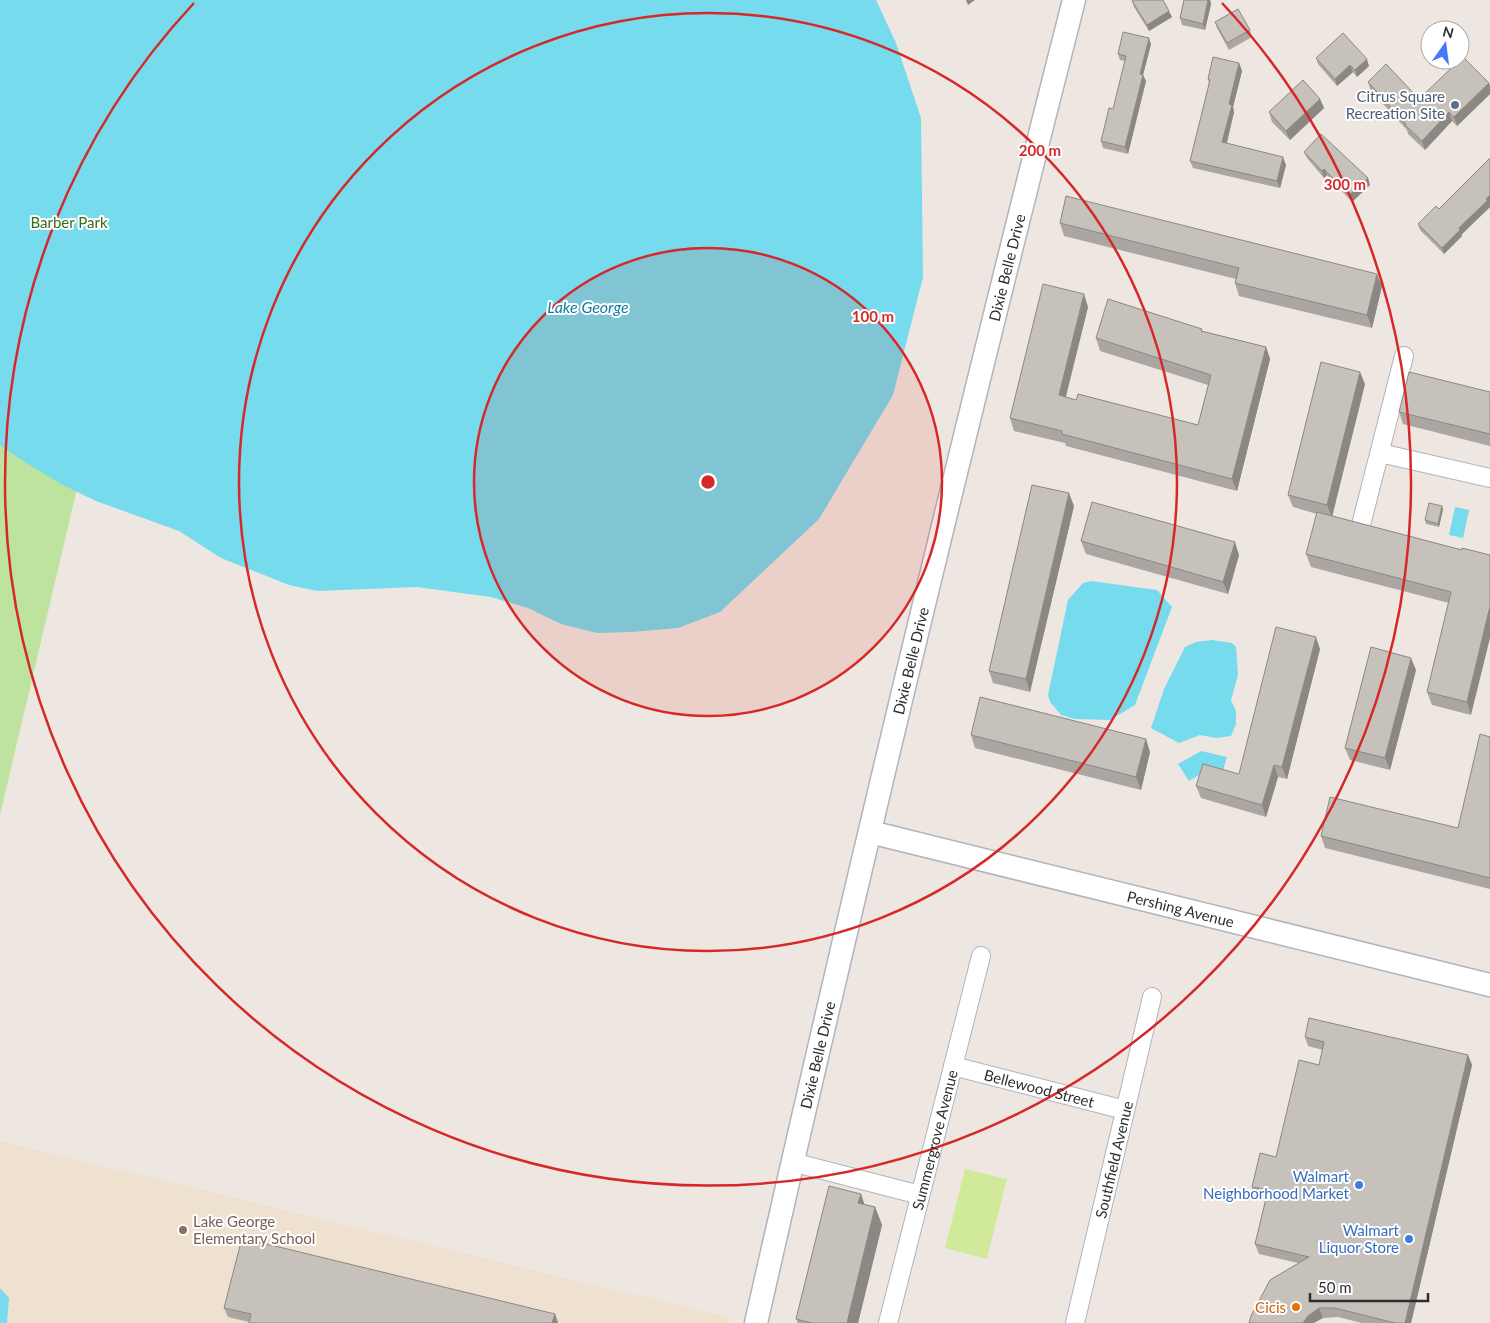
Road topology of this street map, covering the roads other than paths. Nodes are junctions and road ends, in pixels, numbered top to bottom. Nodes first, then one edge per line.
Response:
1 (1074, 0) edge
2 (1404, 356) dead end
3 (1380, 453) junction
4 (1490, 478) edge
5 (1362, 521) dead end
6 (870, 832) junction
7 (981, 956) dead end
8 (1490, 985) edge
9 (1152, 997) dead end
10 (953, 1066) junction
11 (1125, 1110) junction
12 (792, 1162) junction
13 (920, 1195) junction
14 (756, 1323) edge
15 (888, 1323) edge
16 (1075, 1323) edge

1 - 6 street, Dixie Belle Drive
2 - 3 street
3 - 4 street
3 - 5 street
6 - 8 street, Pershing Avenue
6 - 12 street, Dixie Belle Drive
7 - 10 street, Summergrove Avenue
9 - 11 street, Southfield Avenue
10 - 11 street, Bellewood Street
10 - 13 street, Summergrove Avenue
11 - 16 street, Southfield Avenue
12 - 13 street
12 - 14 street, Dixie Belle Drive
13 - 15 street, Summergrove Avenue

